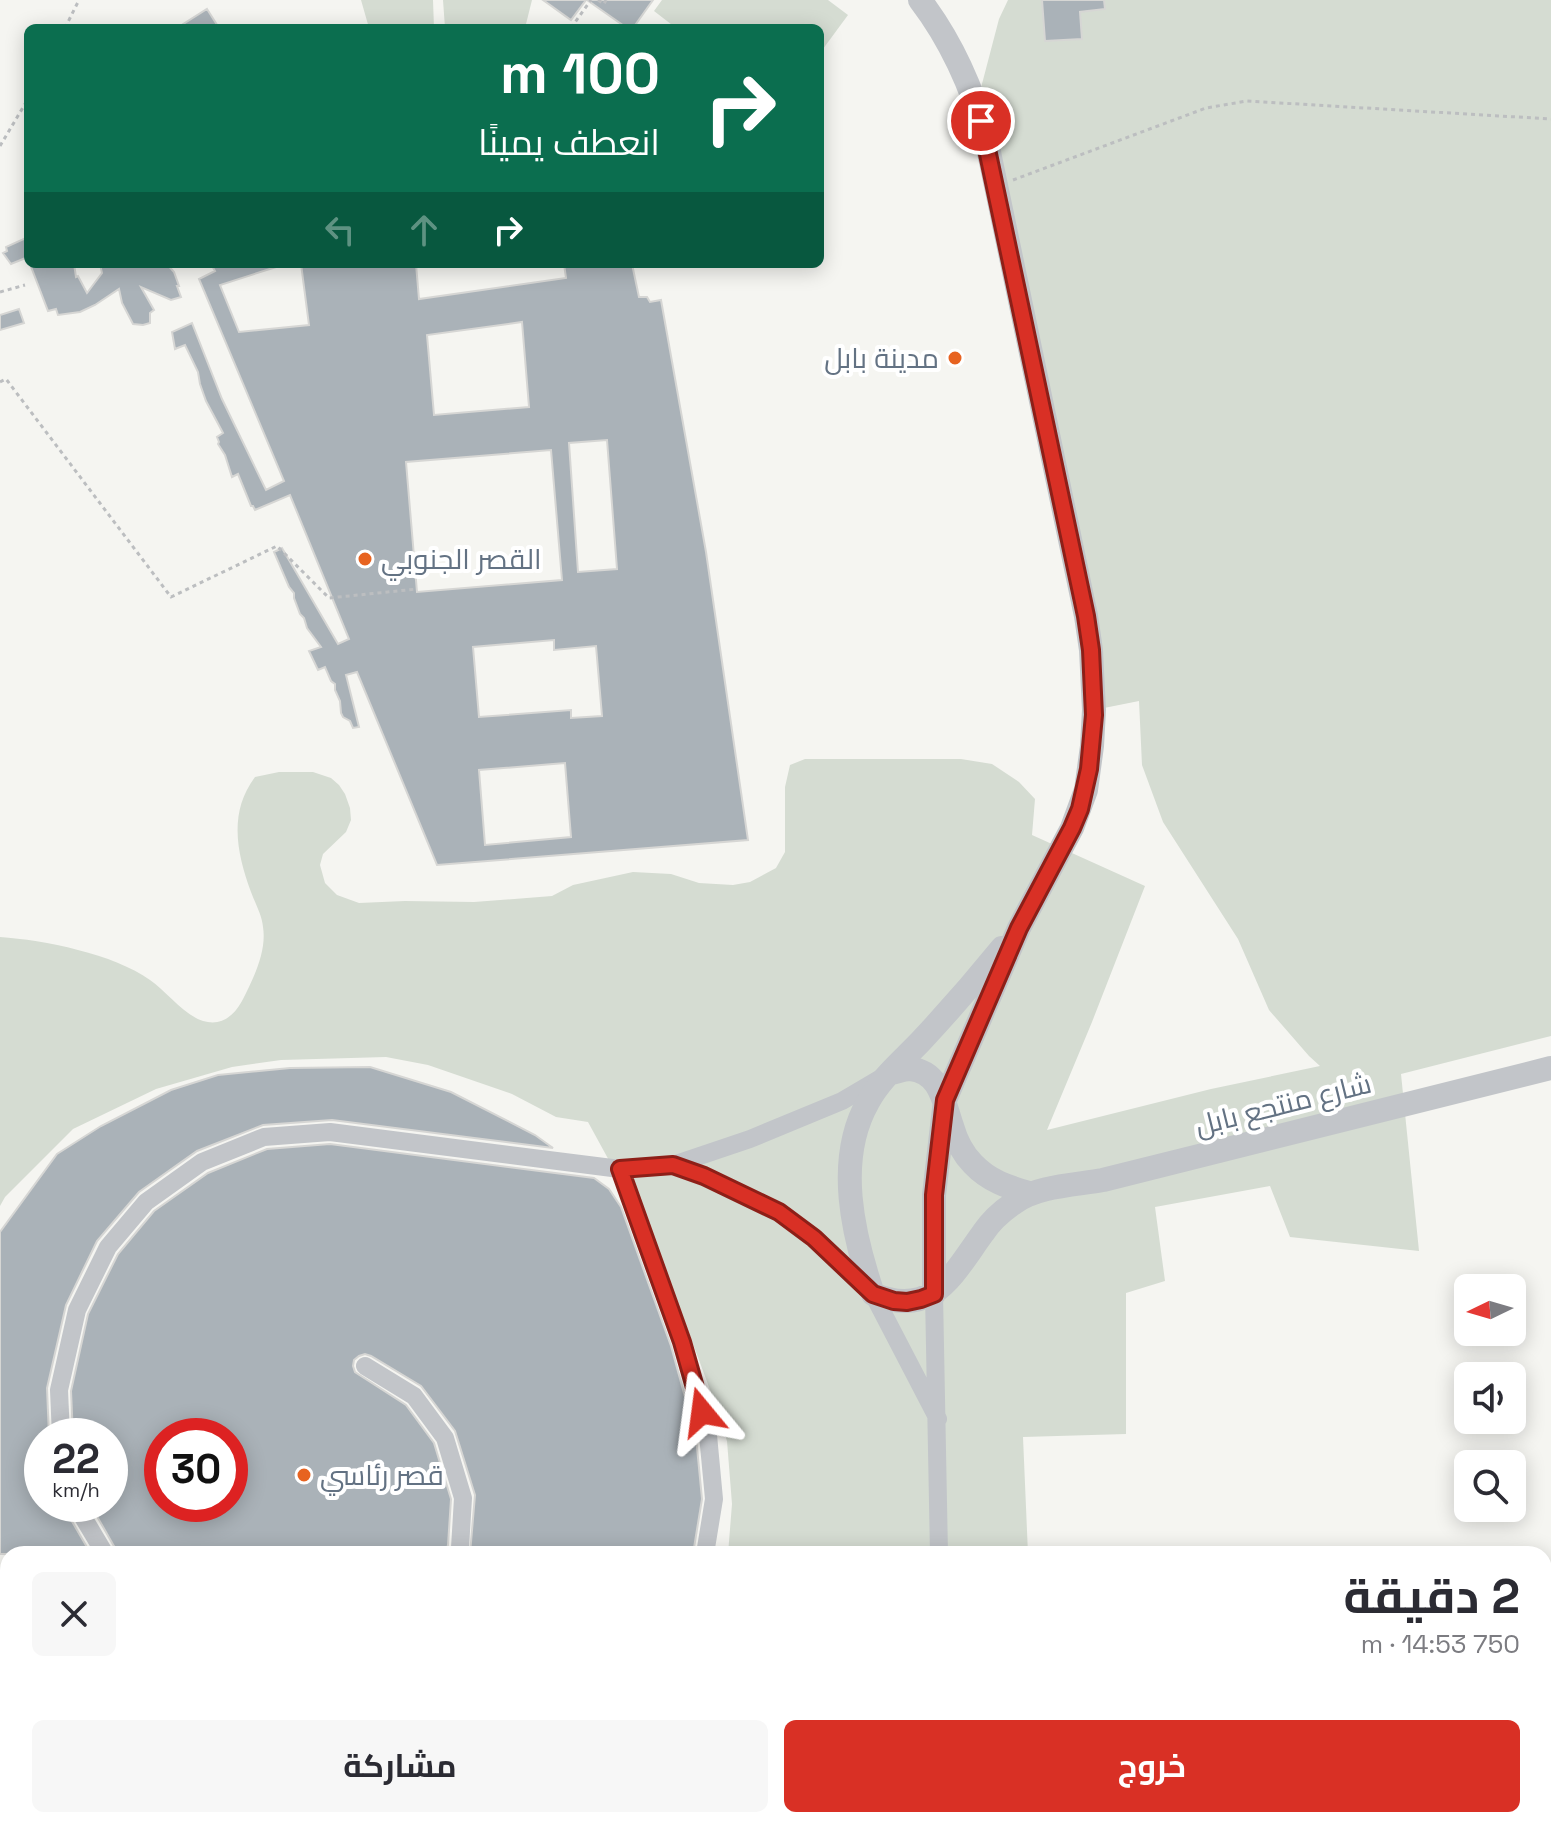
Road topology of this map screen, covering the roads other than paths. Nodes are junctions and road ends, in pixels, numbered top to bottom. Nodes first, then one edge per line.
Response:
1 (920, 0) edge
2 (1019, 928) junction
3 (1551, 1068) edge
4 (891, 1073) junction
5 (945, 1100) junction
6 (673, 1165) junction
7 (620, 1169) junction
8 (1029, 1193) junction
9 (873, 1294) junction
10 (934, 1294) junction
11 (365, 1366) dead end
12 (60, 1418) edge
13 (938, 1419) junction
14 (86, 1522) edge
15 (100, 1546) edge
16 (460, 1546) edge
17 (706, 1546) edge
18 (939, 1546) edge

1 - 2 street
2 - 4 street
2 - 5 street
3 - 8 street, شارع منتجع بابل
4 - 5 street
4 - 6 street
4 - 9 street
5 - 8 street, شارع منتجع بابل
5 - 10 street
6 - 7 street
6 - 9 street
7 - 12 street
7 - 17 street
8 - 10 street, شارع منتجع بابل
9 - 10 street
9 - 13 street
10 - 13 street
11 - 16 street
13 - 18 street
14 - 15 street

